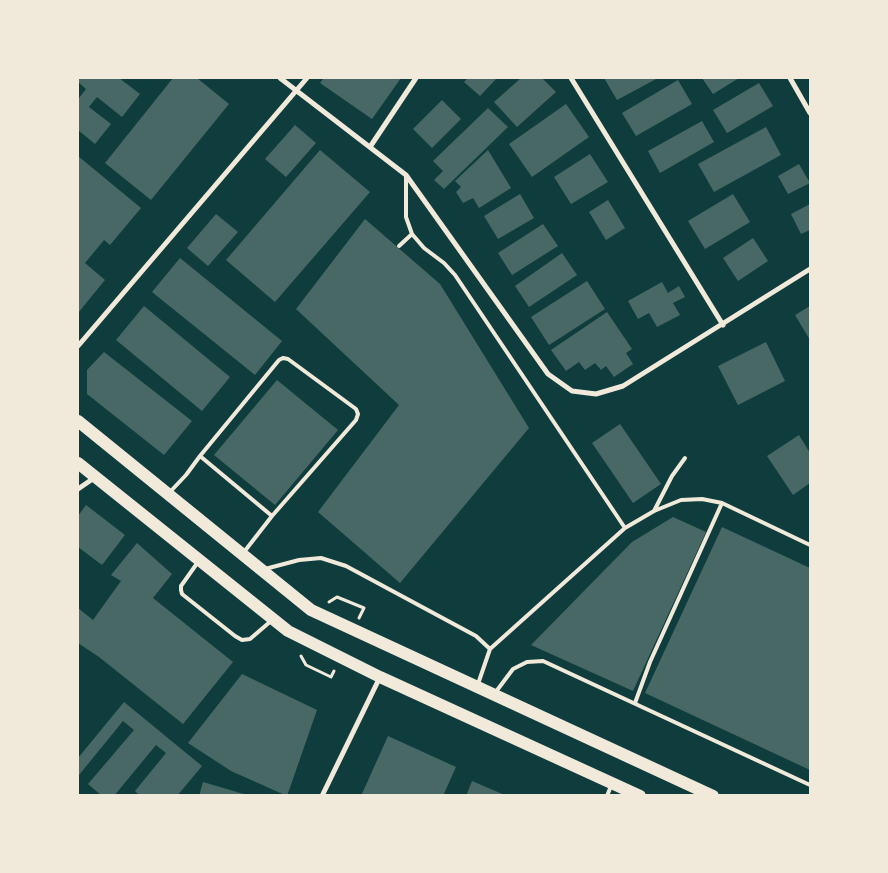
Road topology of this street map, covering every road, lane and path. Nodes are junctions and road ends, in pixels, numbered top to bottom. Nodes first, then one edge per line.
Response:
1 (280, 78) edge
2 (307, 78) edge
3 (416, 78) edge
4 (571, 78) edge
5 (790, 78) edge
6 (297, 91) junction
7 (810, 113) edge
8 (370, 146) junction
9 (406, 175) junction
10 (412, 234) junction
11 (399, 246) dead end
12 (810, 268) edge
13 (723, 325) junction
14 (78, 346) edge
15 (78, 421) edge
16 (200, 456) junction
17 (685, 458) dead end
18 (84, 468) edge
19 (78, 489) edge
20 (167, 495) junction
21 (722, 503) junction
22 (654, 511) junction
23 (272, 516) junction
24 (625, 528) junction
25 (810, 545) edge
26 (242, 555) junction
27 (200, 560) junction
28 (260, 570) junction
29 (337, 597) dead end
30 (364, 608) dead end
31 (272, 620) junction
32 (490, 649) junction
33 (306, 665) dead end
34 (332, 677) dead end
35 (380, 677) junction
36 (477, 687) junction
37 (494, 695) junction
38 (635, 702) junction
39 (612, 783) junction
40 (810, 785) edge
41 (322, 796) edge
42 (607, 796) edge
43 (640, 796) edge
44 (713, 796) edge

1 - 6 street
2 - 6 street
3 - 8 street
4 - 13 street
5 - 7 street
6 - 8 street
6 - 14 street
8 - 9 street
9 - 10 lane
9 - 13 street
10 - 11 lane
10 - 24 lane
12 - 13 street
15 - 20 main road
16 - 20 lane
16 - 23 lane
16 - 23 lane
17 - 22 lane
18 - 19 street
18 - 27 main road
20 - 26 main road
21 - 22 lane
21 - 25 lane
21 - 38 lane
22 - 24 lane
23 - 26 lane
24 - 32 lane
26 - 28 main road
27 - 31 main road
27 - 31 lane
28 - 32 lane
28 - 36 main road
29 - 30 path
31 - 35 main road
32 - 36 lane
33 - 34 path
35 - 39 main road
35 - 41 street
36 - 37 main road
37 - 38 lane
37 - 44 main road
38 - 40 lane
39 - 42 lane
39 - 43 main road

